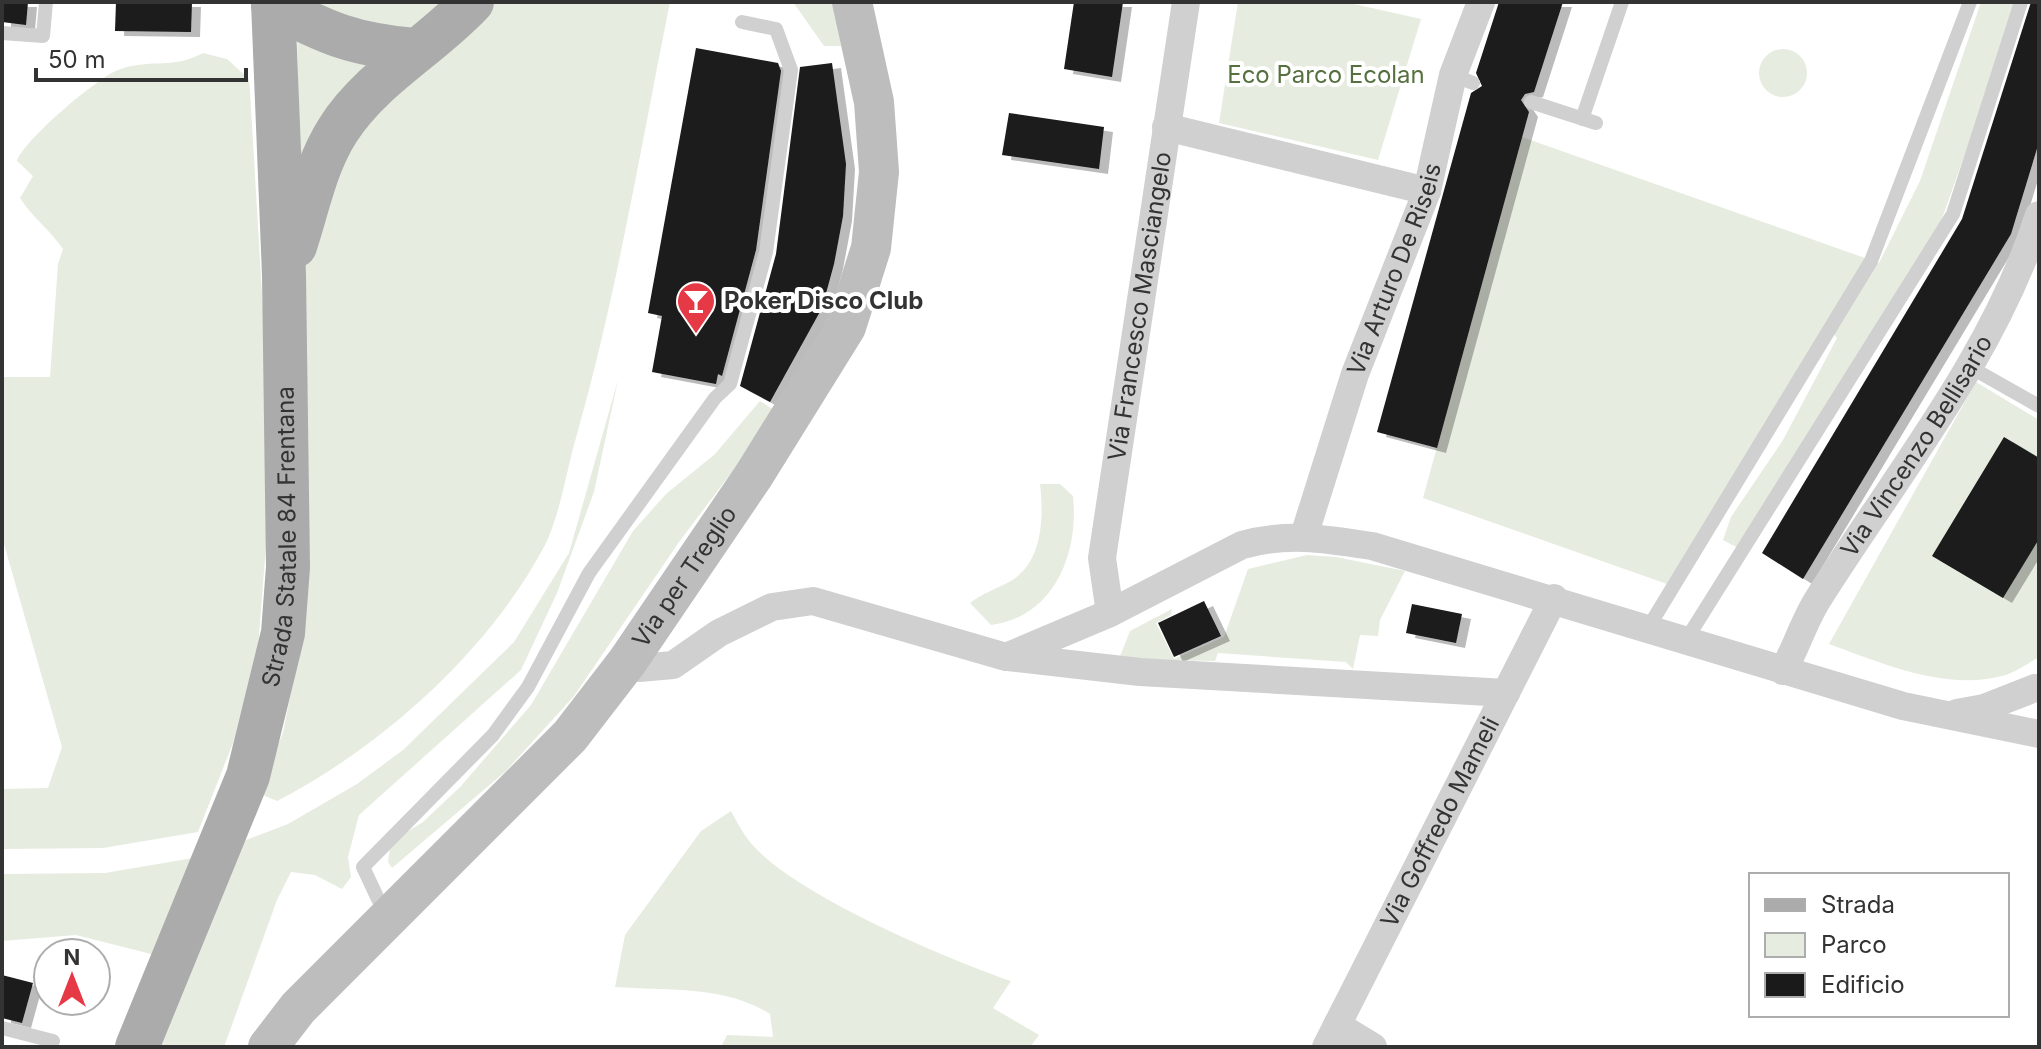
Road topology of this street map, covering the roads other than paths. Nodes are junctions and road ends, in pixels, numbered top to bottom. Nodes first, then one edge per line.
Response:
1 (46, 2) edge
2 (472, 2) edge
3 (852, 2) edge
4 (1186, 2) edge
5 (1481, 2) edge
6 (1622, 2) edge
7 (1970, 2) edge
8 (2021, 2) edge
9 (273, 3) edge
10 (742, 22) dead end
11 (2, 33) edge
12 (415, 50) junction
13 (1531, 102) dead end
14 (1166, 127) junction
15 (1427, 191) junction
16 (2039, 215) edge
17 (284, 275) junction
18 (1970, 367) junction
19 (2039, 406) edge
20 (1304, 536) junction
21 (1554, 598) junction
22 (1110, 613) junction
23 (1648, 628) junction
24 (1686, 640) junction
25 (1006, 657) junction
26 (627, 662) junction
27 (1783, 671) junction
28 (2037, 686) edge
29 (1506, 693) junction
30 (1944, 715) junction
31 (2039, 734) edge
32 (387, 918) junction
33 (2, 1028) edge
34 (1331, 1036) edge
35 (53, 1041) dead end
36 (137, 1047) edge
37 (268, 1047) edge
38 (1373, 1047) edge

1 - 11 lane
2 - 12 main road
3 - 26 main road, Via per Treglio
4 - 14 street, Via Francesco Masciangelo
5 - 15 street, Via Arturo De Riseis
6 - 13 lane
7 - 23 lane
8 - 24 lane
9 - 12 main road
9 - 17 main road, Strada Statale 84 Frentana
10 - 32 lane
12 - 17 main road
14 - 15 street
14 - 22 street, Via Francesco Masciangelo
15 - 20 street, Via Arturo De Riseis
16 - 18 street, Via Vincenzo Bellisario
17 - 36 main road, Strada Statale 84 Frentana
18 - 19 lane
18 - 27 street, Via Vincenzo Bellisario
20 - 21 street
20 - 22 street
21 - 23 street
21 - 29 street, Via Goffredo Mameli
22 - 25 street
23 - 24 street
24 - 27 street
25 - 26 street
25 - 29 street
26 - 32 main road, Via per Treglio
27 - 30 street
28 - 30 street
28 - 31 street
29 - 34 street, Via Goffredo Mameli
30 - 31 street
32 - 37 main road, Via per Treglio
33 - 35 lane
34 - 38 street

